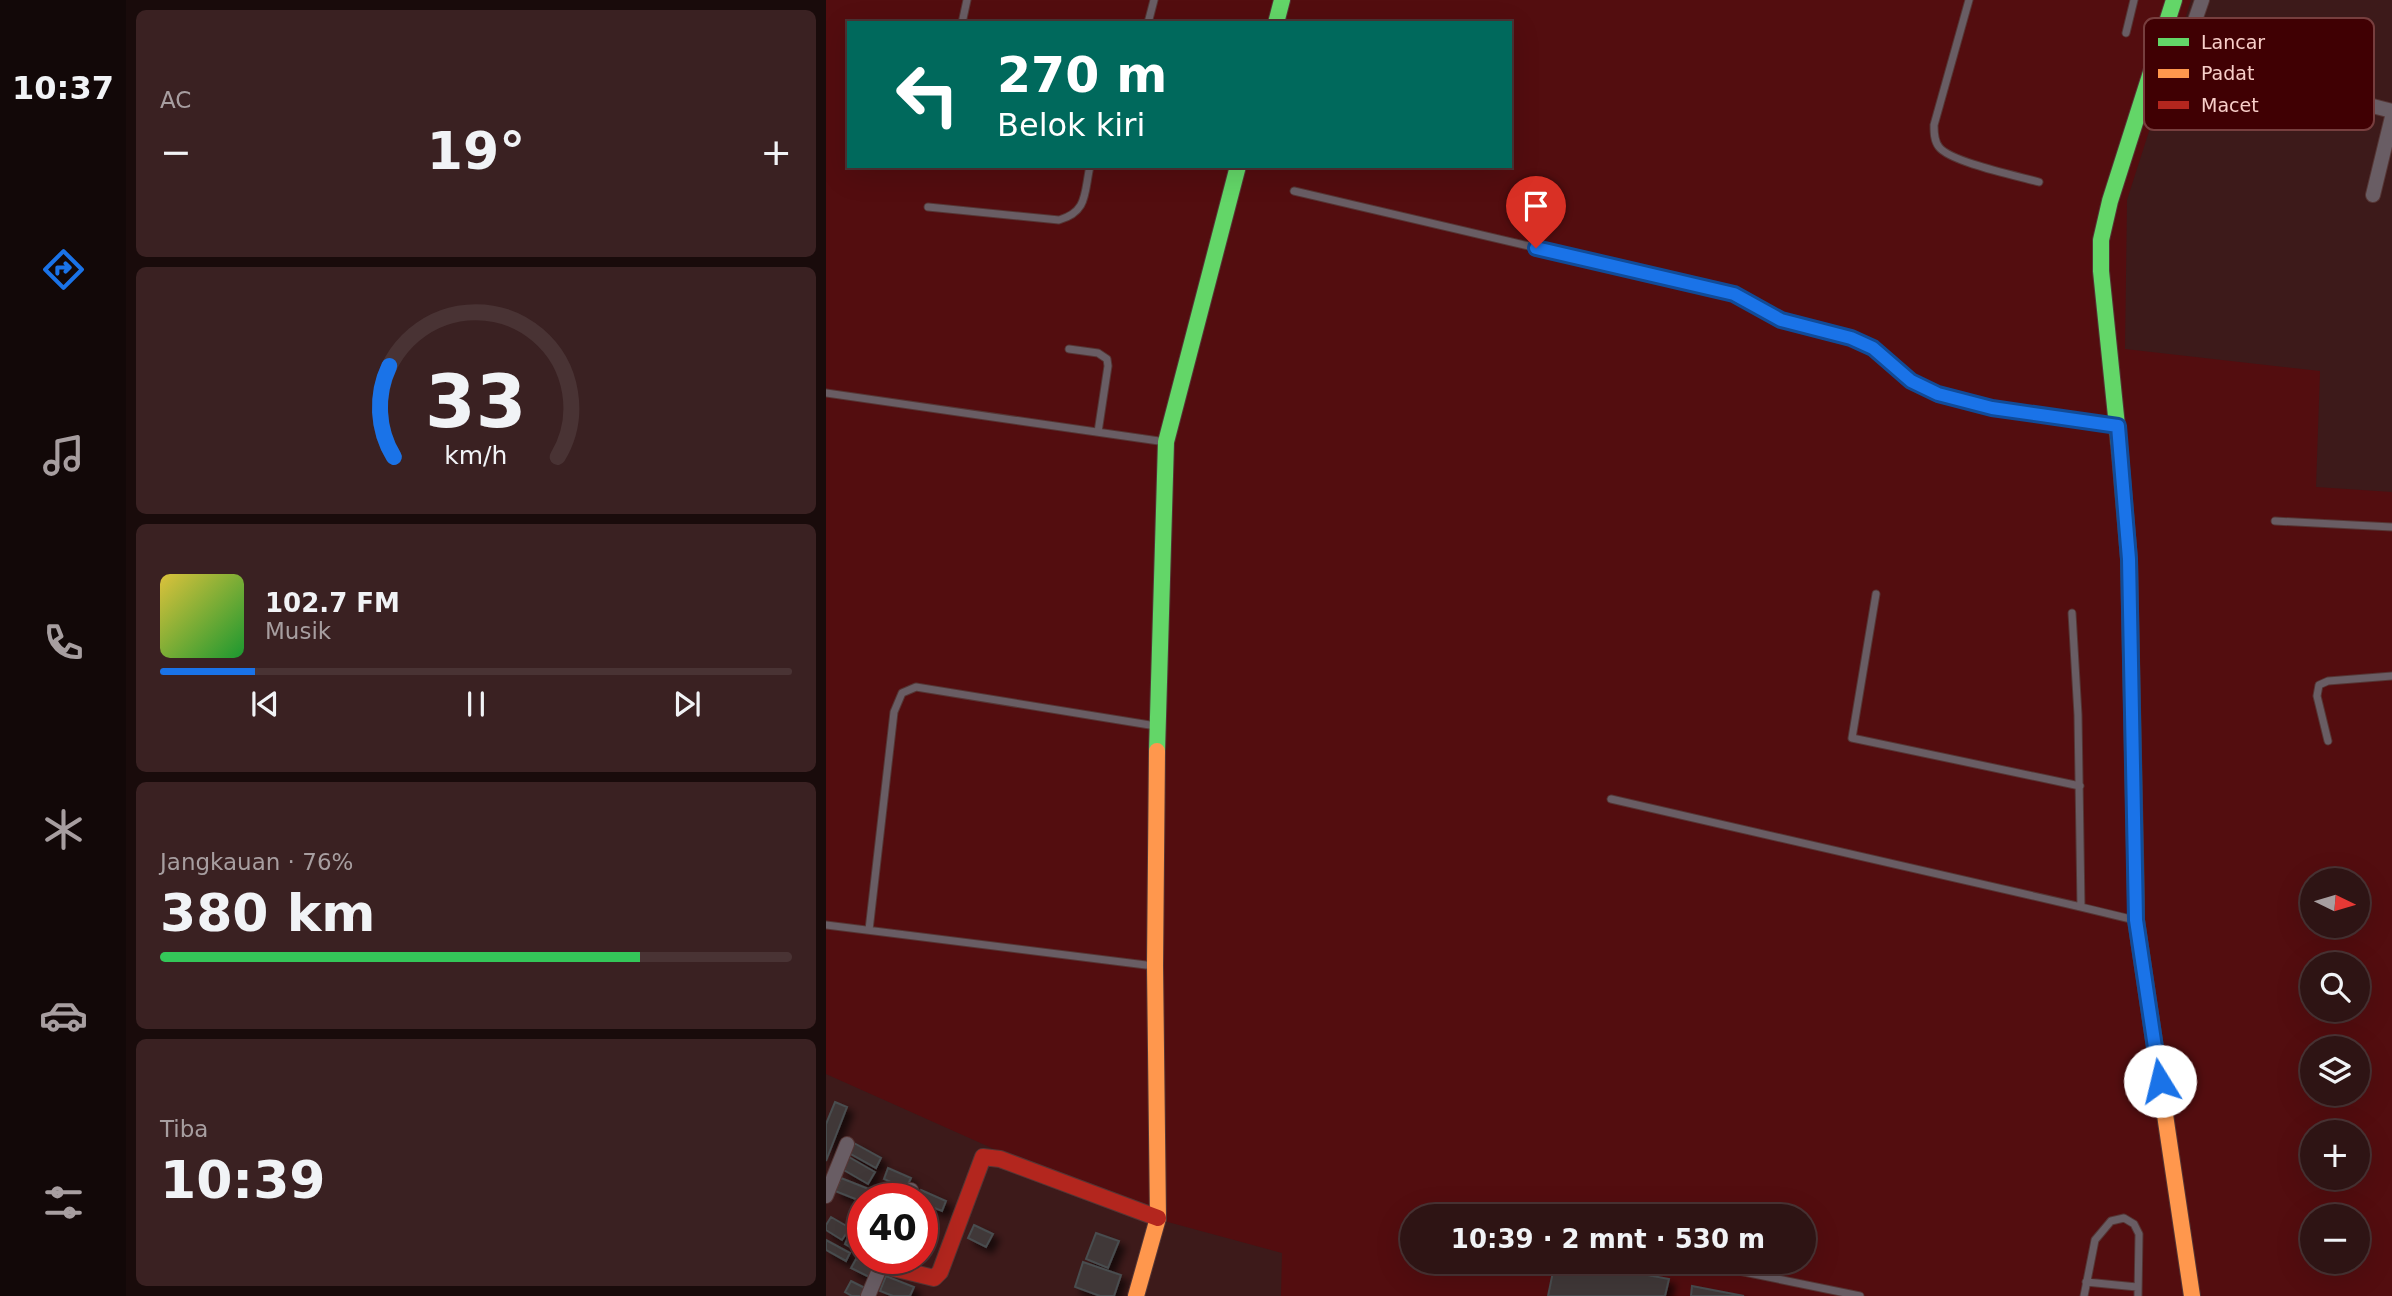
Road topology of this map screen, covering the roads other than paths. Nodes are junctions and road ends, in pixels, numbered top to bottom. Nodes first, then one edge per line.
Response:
1 (967, 0) edge
2 (1154, 0) edge
3 (1282, 0) edge
4 (1969, 0) edge
5 (2134, 0) edge
6 (2202, 0) edge
7 (2183, 9) edge
8 (962, 21) edge
9 (1149, 21) edge
10 (1277, 21) edge
11 (2126, 33) dead end
12 (2374, 106) edge
13 (2392, 111) edge
14 (2144, 112) edge
15 (2392, 117) edge
16 (1090, 168) edge
17 (1237, 168) edge
18 (2039, 182) dead end
19 (1294, 191) dead end
20 (2373, 194) dead end
21 (928, 206) dead end
22 (1069, 349) dead end
23 (826, 393) edge
24 (2118, 426) junction
25 (1098, 432) junction
26 (1166, 442) junction
27 (2276, 521) dead end
28 (2392, 527) edge
29 (1876, 594) dead end
30 (2072, 613) dead end
31 (2392, 677) edge
32 (1157, 726) junction
33 (2328, 741) dead end
34 (2080, 786) junction
35 (1611, 799) dead end
36 (2081, 907) junction
37 (2136, 920) junction
38 (826, 925) edge
39 (869, 930) junction
40 (1155, 966) junction
41 (847, 1144) dead end
42 (826, 1196) edge
43 (1158, 1217) junction
44 (877, 1274) edge
45 (915, 1274) edge
46 (938, 1274) edge
47 (938, 1274) edge
48 (1753, 1274) edge
49 (2086, 1282) junction
50 (2138, 1292) edge
51 (868, 1296) edge
52 (1136, 1296) edge
53 (1860, 1296) edge
54 (2084, 1296) edge
55 (2192, 1296) edge

1 - 8 lane
2 - 9 lane
3 - 10 street
4 - 18 lane
5 - 11 lane
6 - 7 street
12 - 13 street
14 - 24 street
15 - 20 street
16 - 21 lane
17 - 26 street
19 - 24 lane
22 - 25 lane
23 - 25 lane
24 - 37 street
25 - 26 lane
26 - 32 street
27 - 28 lane
29 - 34 lane
30 - 34 lane
31 - 33 lane
32 - 39 lane
32 - 40 street
34 - 36 lane
35 - 36 lane
36 - 37 lane
37 - 55 street
38 - 39 lane
39 - 40 lane
40 - 43 street
41 - 42 street
43 - 47 street
43 - 52 street
44 - 51 street
45 - 46 street
48 - 53 lane
49 - 50 lane
49 - 50 lane
49 - 54 lane

